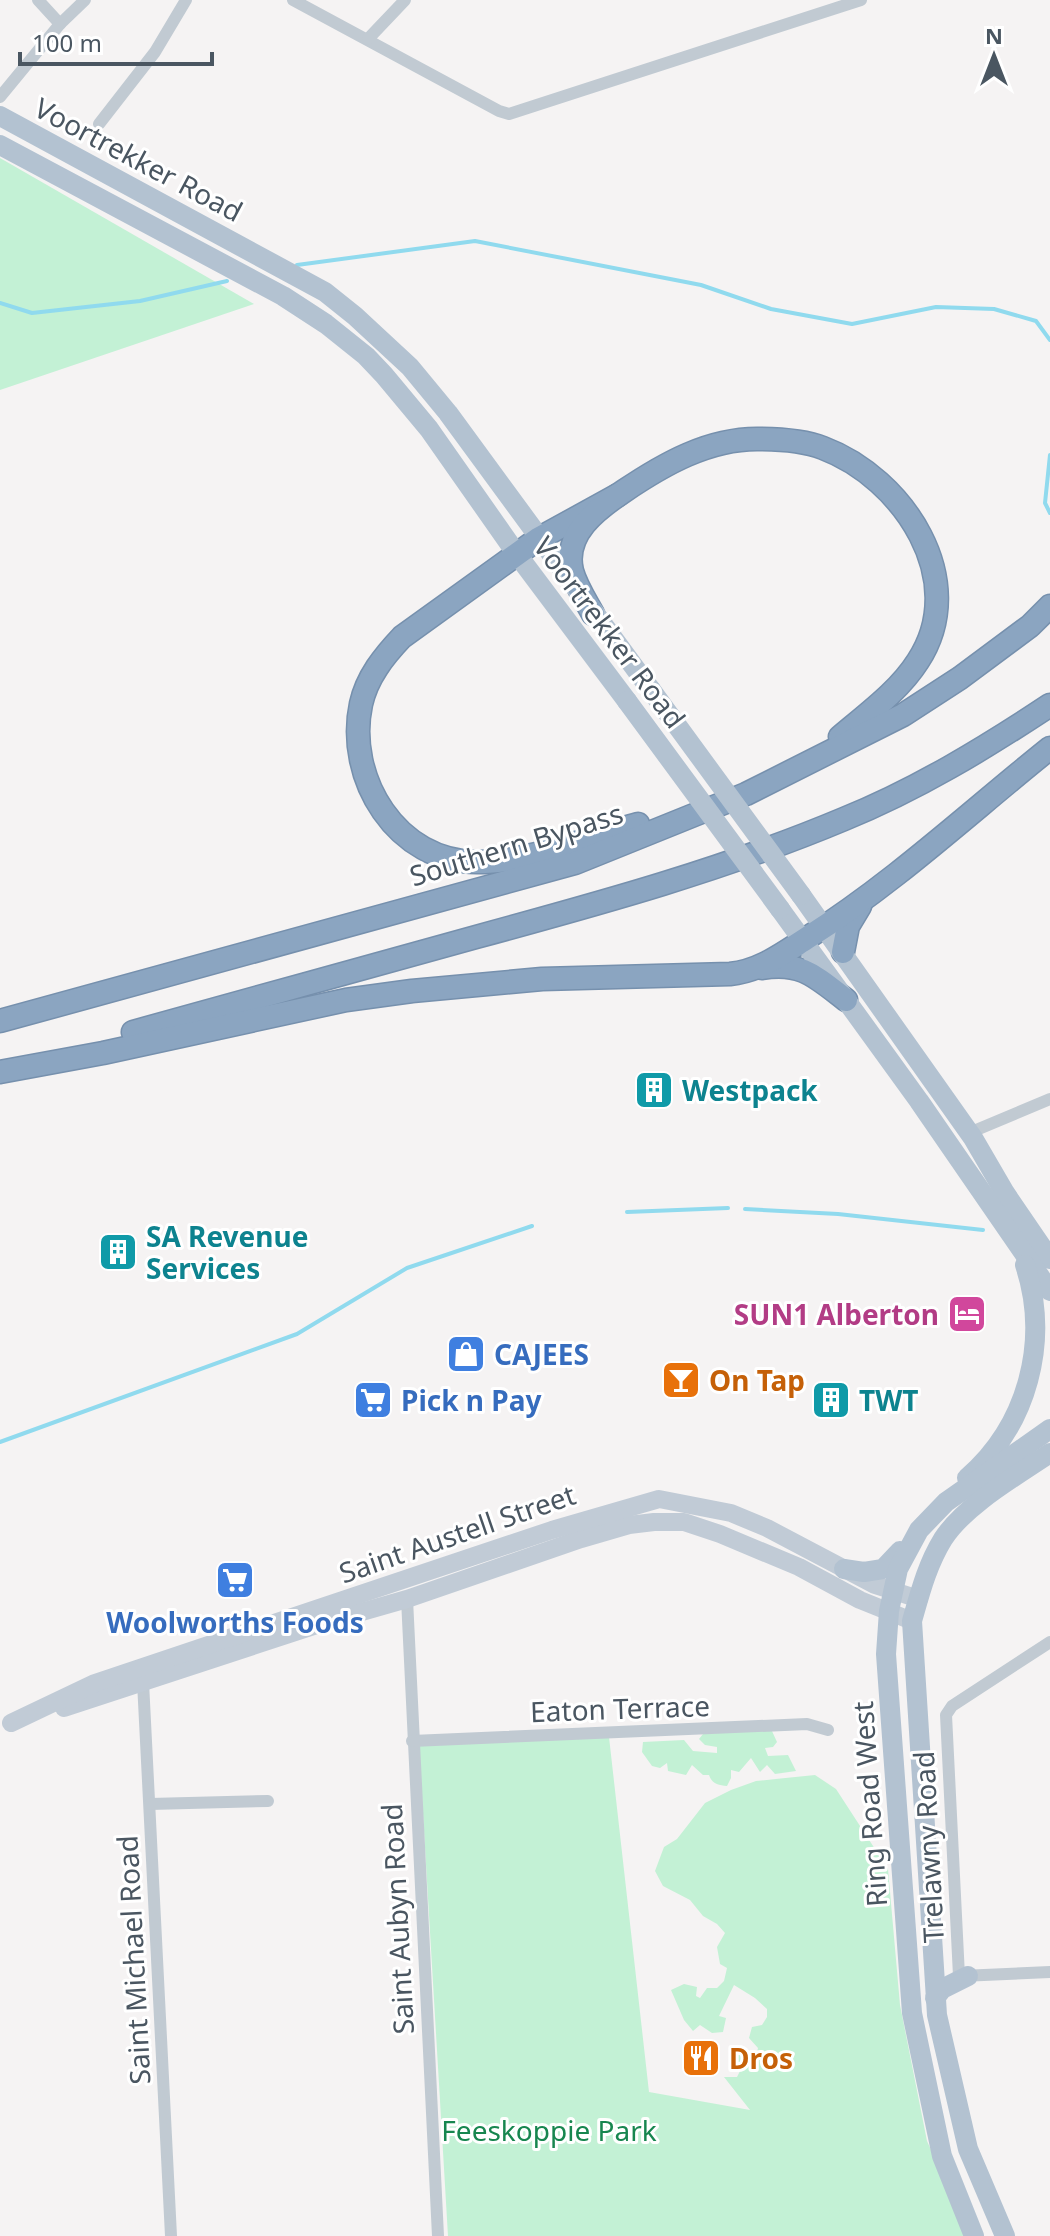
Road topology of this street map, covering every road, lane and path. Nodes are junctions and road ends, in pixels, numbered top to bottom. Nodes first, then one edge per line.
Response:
1 (38, 0) edge
2 (85, 0) edge
3 (186, 0) edge
4 (293, 0) edge
5 (405, 0) edge
6 (861, 0) edge
7 (60, 24) junction
8 (368, 39) junction
9 (0, 97) edge
10 (0, 116) edge
11 (99, 124) dead end
12 (0, 145) edge
13 (618, 495) junction
14 (538, 539) junction
15 (516, 553) junction
16 (1050, 606) edge
17 (593, 614) junction
18 (1050, 705) edge
19 (1050, 748) edge
20 (816, 759) junction
21 (746, 794) junction
22 (868, 895) junction
23 (825, 927) junction
24 (803, 940) junction
25 (843, 952) junction
26 (757, 969) junction
27 (846, 1000) junction
28 (0, 1021) edge
29 (0, 1070) edge
30 (1047, 1100) edge
31 (971, 1135) junction
32 (1021, 1250) junction
33 (1049, 1250) edge
34 (1050, 1291) edge
35 (1050, 1429) edge
36 (1050, 1453) edge
37 (946, 1502) junction
38 (919, 1530) junction
39 (844, 1569) junction
40 (893, 1590) junction
41 (407, 1599) junction
42 (919, 1599) junction
43 (889, 1611) junction
44 (912, 1621) junction
45 (1050, 1642) edge
46 (143, 1682) junction
47 (6, 1725) edge
48 (828, 1730) dead end
49 (412, 1741) junction
50 (268, 1801) dead end
51 (150, 1804) junction
52 (1050, 1972) edge
53 (963, 1976) junction
54 (909, 1981) junction
55 (934, 1988) junction
56 (171, 2236) edge
57 (438, 2236) edge
58 (974, 2236) edge
59 (1005, 2236) edge

1 - 7 street
2 - 7 street
3 - 11 street
4 - 8 street
5 - 8 street
6 - 8 street
7 - 9 street
10 - 14 main road, Voortrekker Road
12 - 15 main road, Voortrekker Road
13 - 14 highway
13 - 17 highway
13 - 20 highway
14 - 15 highway
14 - 17 main road, Voortrekker Road
15 - 21 highway
15 - 24 main road, Voortrekker Road, bridge
16 - 20 highway, Southern Bypass
17 - 23 main road, Voortrekker Road, bridge
18 - 29 highway
19 - 22 highway
20 - 21 highway, Southern Bypass
21 - 28 highway, Southern Bypass
22 - 23 highway
22 - 25 highway
23 - 24 highway
23 - 25 main road, Voortrekker Road
24 - 26 highway
24 - 27 main road, Voortrekker Road
25 - 31 main road, Voortrekker Road
26 - 27 highway
26 - 29 highway
27 - 32 main road, Voortrekker Road
30 - 31 street
31 - 33 main road, Voortrekker Road
31 - 33 main road
32 - 34 main road, Voortrekker Road
32 - 37 main road
35 - 37 main road, Ring Road West
36 - 42 main road, Ring Road West
37 - 38 main road, Ring Road West
38 - 39 main road
38 - 40 main road, Ring Road West
39 - 40 street, Saint Austell Street
39 - 47 street, Saint Austell Street
40 - 42 street, Saint Austell Street
40 - 43 main road, Ring Road West
41 - 43 street, Saint Austell Street
41 - 46 street, Saint Austell Street
41 - 49 street, Saint Aubyn Road
42 - 44 main road, Ring Road West
43 - 44 street, Saint Austell Street
43 - 54 main road, Ring Road West
44 - 55 main road, Ring Road West
45 - 53 street, Trelawny Road
46 - 47 street, Saint Austell Street
46 - 51 street, Saint Michael Road
48 - 49 street, Eaton Terrace
49 - 57 street, Saint Aubyn Road
50 - 51 street
51 - 56 street, Saint Michael Road
52 - 53 street
53 - 55 main road
54 - 55 street
54 - 58 main road, Ring Road West
55 - 59 main road, Ring Road West

